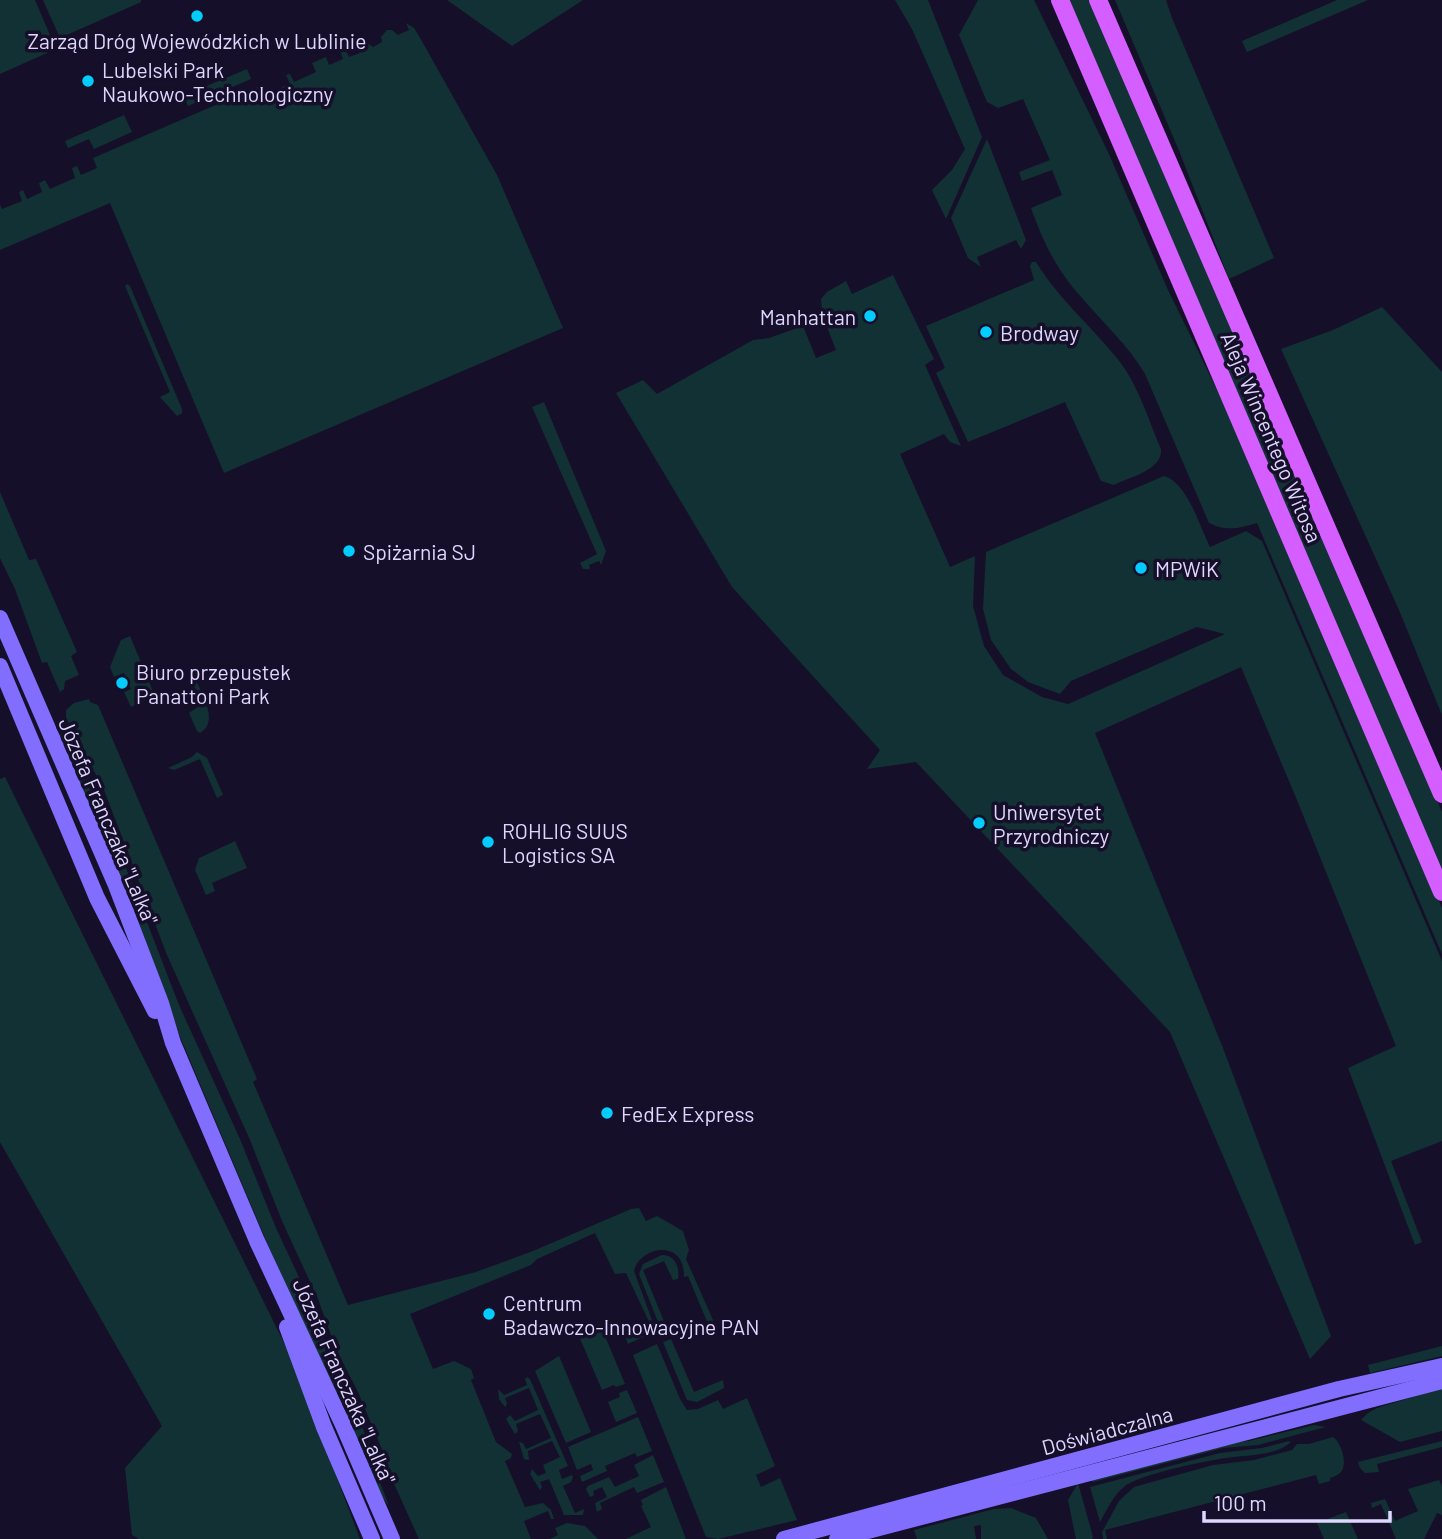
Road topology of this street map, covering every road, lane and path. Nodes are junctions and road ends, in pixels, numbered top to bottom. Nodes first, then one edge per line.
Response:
1 (1046, 0) edge
2 (1060, 0) edge
3 (1100, 0) edge
4 (1128, 159) junction
5 (0, 618) edge
6 (0, 666) edge
7 (1442, 794) edge
8 (1442, 892) edge
9 (173, 1043) junction
10 (257, 1241) junction
11 (1442, 1366) edge
12 (1442, 1381) edge
13 (372, 1539) edge
14 (392, 1539) edge
15 (784, 1539) edge
16 (837, 1539) edge

1 - 4 main road
2 - 4 main road, Aleja Wincentego Witosa
3 - 7 main road, Aleja Wincentego Witosa
4 - 8 main road, Aleja Wincentego Witosa
5 - 9 street, Józefa Franczaka "Lalka"
6 - 9 street, Józefa Franczaka "Lalka"
9 - 10 street, Józefa Franczaka "Lalka"
10 - 13 street, Józefa Franczaka "Lalka"
10 - 14 street, Józefa Franczaka "Lalka"
11 - 15 street, Doświadczalna
12 - 16 street, Doświadczalna

